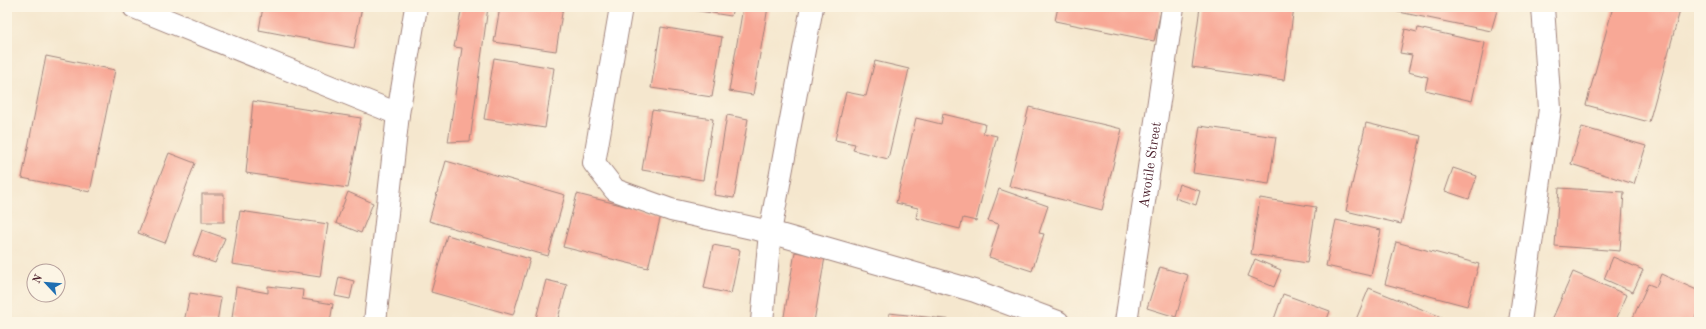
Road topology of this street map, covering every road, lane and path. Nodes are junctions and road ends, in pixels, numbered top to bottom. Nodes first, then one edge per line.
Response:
1 (134, 7) edge
2 (416, 7) edge
3 (621, 7) edge
4 (812, 7) edge
5 (1173, 7) edge
6 (1543, 7) edge
7 (398, 114) junction
8 (770, 232) junction
9 (375, 322) edge
10 (762, 322) edge
11 (1058, 322) edge
12 (1126, 322) edge
13 (1520, 322) edge

1 - 7 street
2 - 7 street
3 - 8 street
4 - 8 street
5 - 12 street, Awotile Street
6 - 13 street
7 - 9 street
8 - 10 street
8 - 11 street

